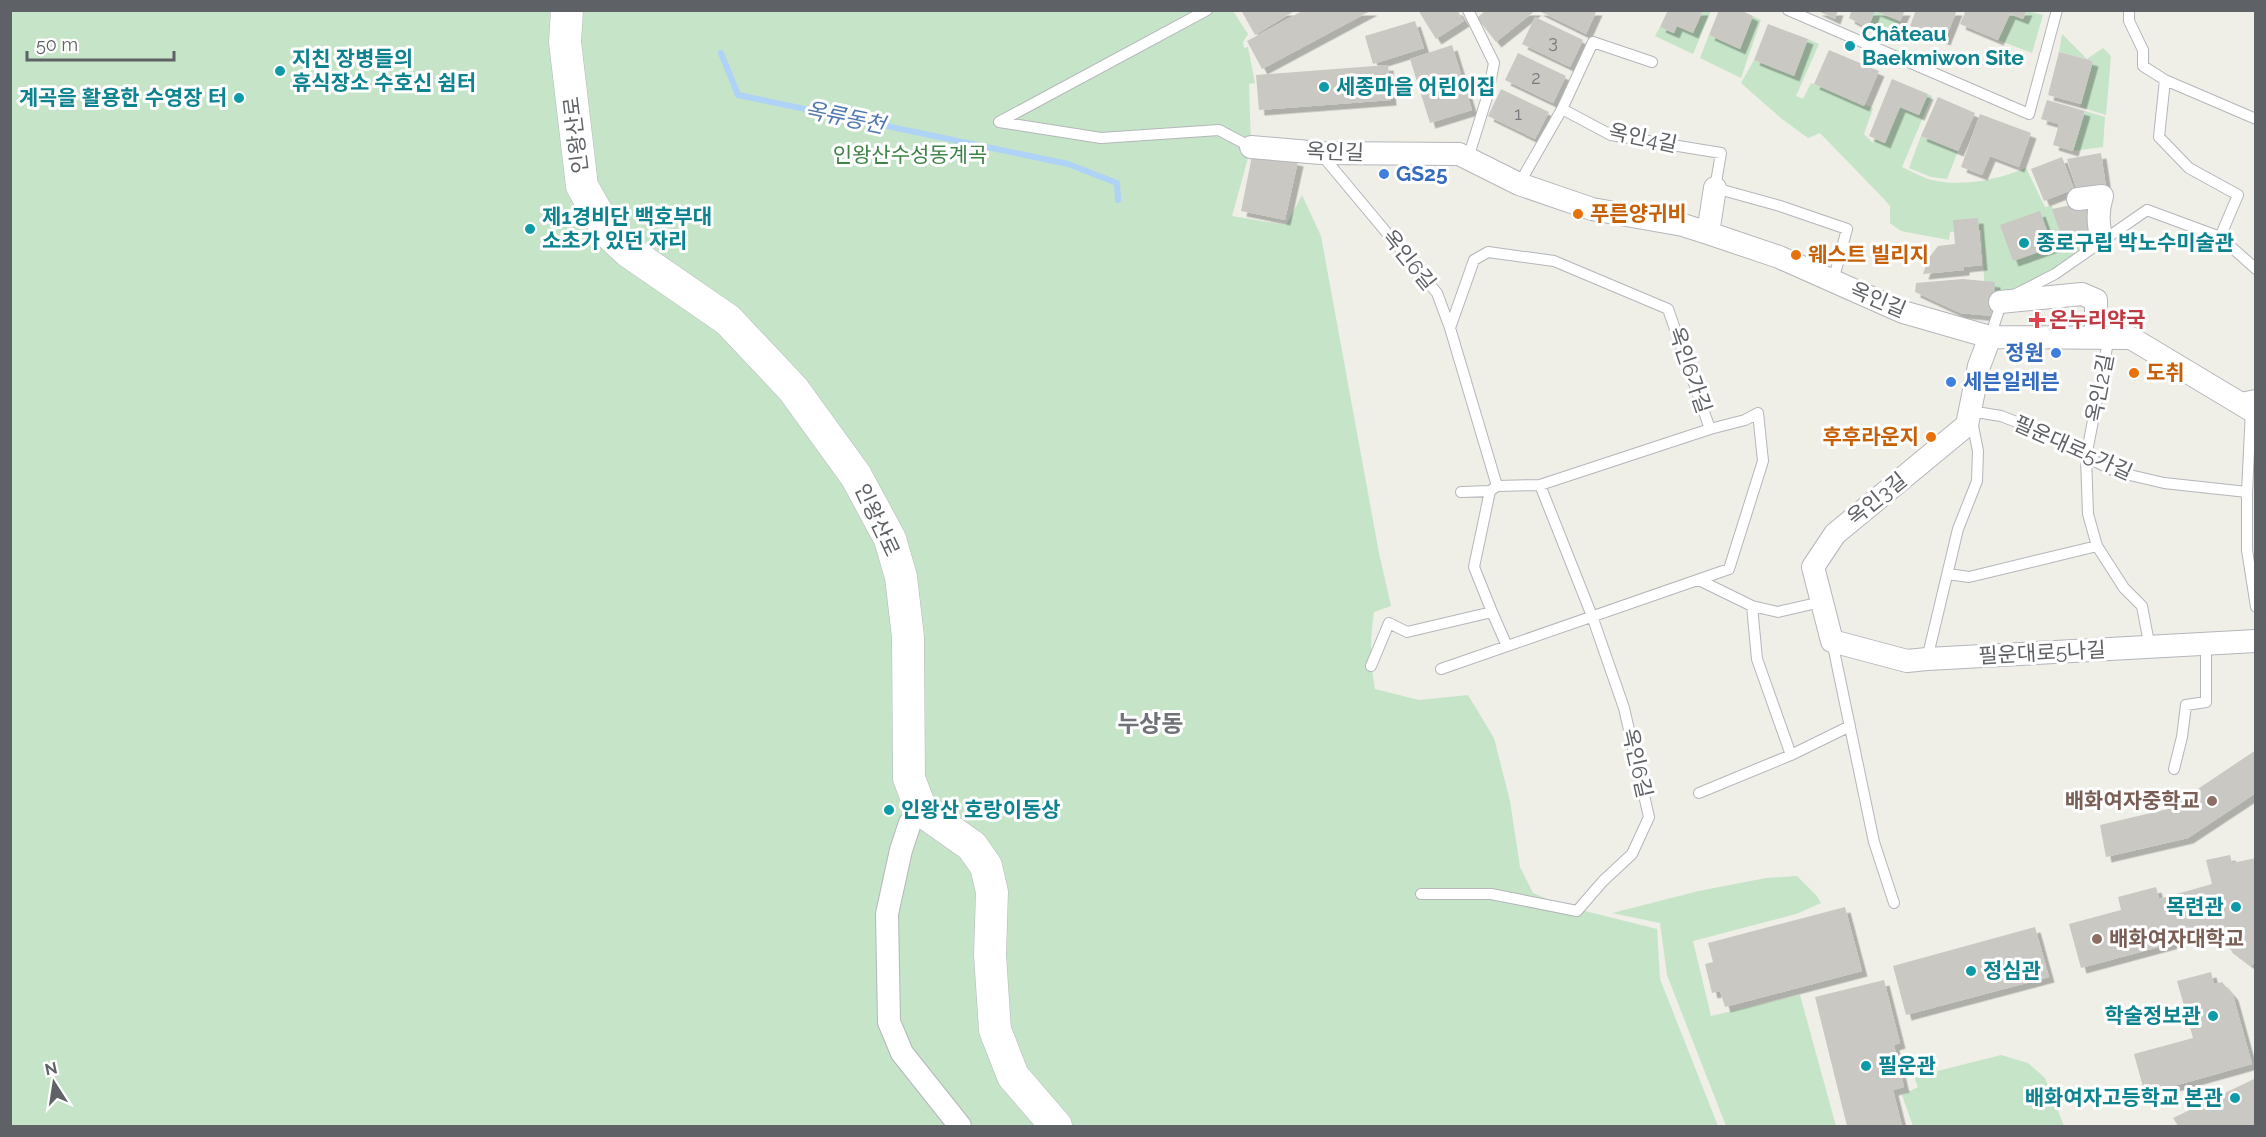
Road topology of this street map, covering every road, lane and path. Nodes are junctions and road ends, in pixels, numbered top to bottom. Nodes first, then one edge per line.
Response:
1 (567, 10) edge
2 (1207, 10) edge
3 (1468, 10) edge
4 (1788, 10) edge
5 (2056, 10) edge
6 (2129, 10) edge
7 (1652, 62) dead end
8 (2164, 80) junction
9 (1562, 109) junction
10 (2256, 119) edge
11 (1251, 147) joint
12 (1321, 153) junction
13 (1467, 158) junction
14 (1520, 184) junction
15 (1715, 188) junction
16 (2078, 199) dead end
17 (1708, 233) junction
18 (2220, 237) junction
19 (2102, 242) junction
20 (2256, 270) edge
21 (1833, 281) junction
22 (2000, 302) junction
23 (1450, 328) junction
24 (1990, 337) junction
25 (2103, 337) junction
26 (2249, 404) edge
27 (1970, 411) junction
28 (1710, 429) junction
29 (2086, 457) junction
30 (1540, 485) junction
31 (1494, 488) junction
32 (1461, 492) dead end
33 (2247, 492) junction
34 (2097, 546) junction
35 (1948, 574) junction
36 (1699, 580) junction
37 (1821, 602) junction
38 (1752, 606) junction
39 (2256, 607) edge
40 (1492, 612) junction
41 (1592, 616) junction
42 (1832, 641) junction
43 (2256, 641) edge
44 (2206, 645) junction
45 (1507, 646) junction
46 (2150, 648) junction
47 (1927, 658) junction
48 (1371, 666) dead end
49 (1442, 669) dead end
50 (1850, 726) junction
51 (1791, 754) junction
52 (2174, 769) dead end
53 (1699, 794) dead end
54 (921, 810) junction
55 (1420, 894) dead end
56 (1894, 903) dead end
57 (960, 1126) edge
58 (1056, 1126) edge

1 - 54 street, 인왕산로
2 - 11 lane
3 - 13 lane
4 - 5 lane
6 - 8 lane
7 - 9 lane
8 - 10 lane
8 - 18 lane
9 - 14 lane
9 - 15 lane, 옥인4길
11 - 12 street, 옥인길
12 - 13 street, 옥인길
12 - 23 lane, 옥인6길
13 - 14 street, 옥인길
14 - 17 street, 옥인길
15 - 17 street, 옥인4길
15 - 21 lane
16 - 19 street
17 - 21 street, 옥인길
18 - 19 lane
18 - 20 lane
19 - 22 lane
21 - 24 street, 옥인길
22 - 24 lane
22 - 25 street
23 - 28 lane, 옥인6가길
23 - 31 lane, 옥인6길
24 - 25 street, 옥인길
24 - 27 street, 옥인3길
25 - 26 street, 옥인길
25 - 29 lane, 옥인2길
26 - 33 lane, 옥인길
27 - 29 lane, 필운대로5가길
27 - 35 lane, 옥인3길
27 - 37 street, 옥인3길
28 - 30 lane
28 - 36 lane, 옥인6가길
29 - 33 lane, 필운대로5가길
29 - 34 lane, 옥인2길
30 - 31 lane
30 - 41 lane, 옥인6길
31 - 32 lane
31 - 40 lane, 옥인6길
33 - 39 lane
34 - 35 lane
34 - 46 lane, 옥인2길
35 - 47 lane, 옥인3길
36 - 38 lane
36 - 41 lane, 옥인6가길
37 - 38 lane
37 - 42 street, 옥인3길
38 - 51 lane
40 - 45 lane, 옥인6길
40 - 48 lane
41 - 45 lane
41 - 55 lane, 옥인6길
42 - 47 street, 필운대로5나길
42 - 50 lane, 옥인3길
43 - 44 street, 필운대로5나길
44 - 46 street, 필운대로5나길
44 - 52 lane
45 - 49 lane
46 - 47 street, 필운대로5나길
50 - 51 lane
50 - 56 lane, 옥인3길
51 - 53 lane
54 - 57 street
54 - 58 street

